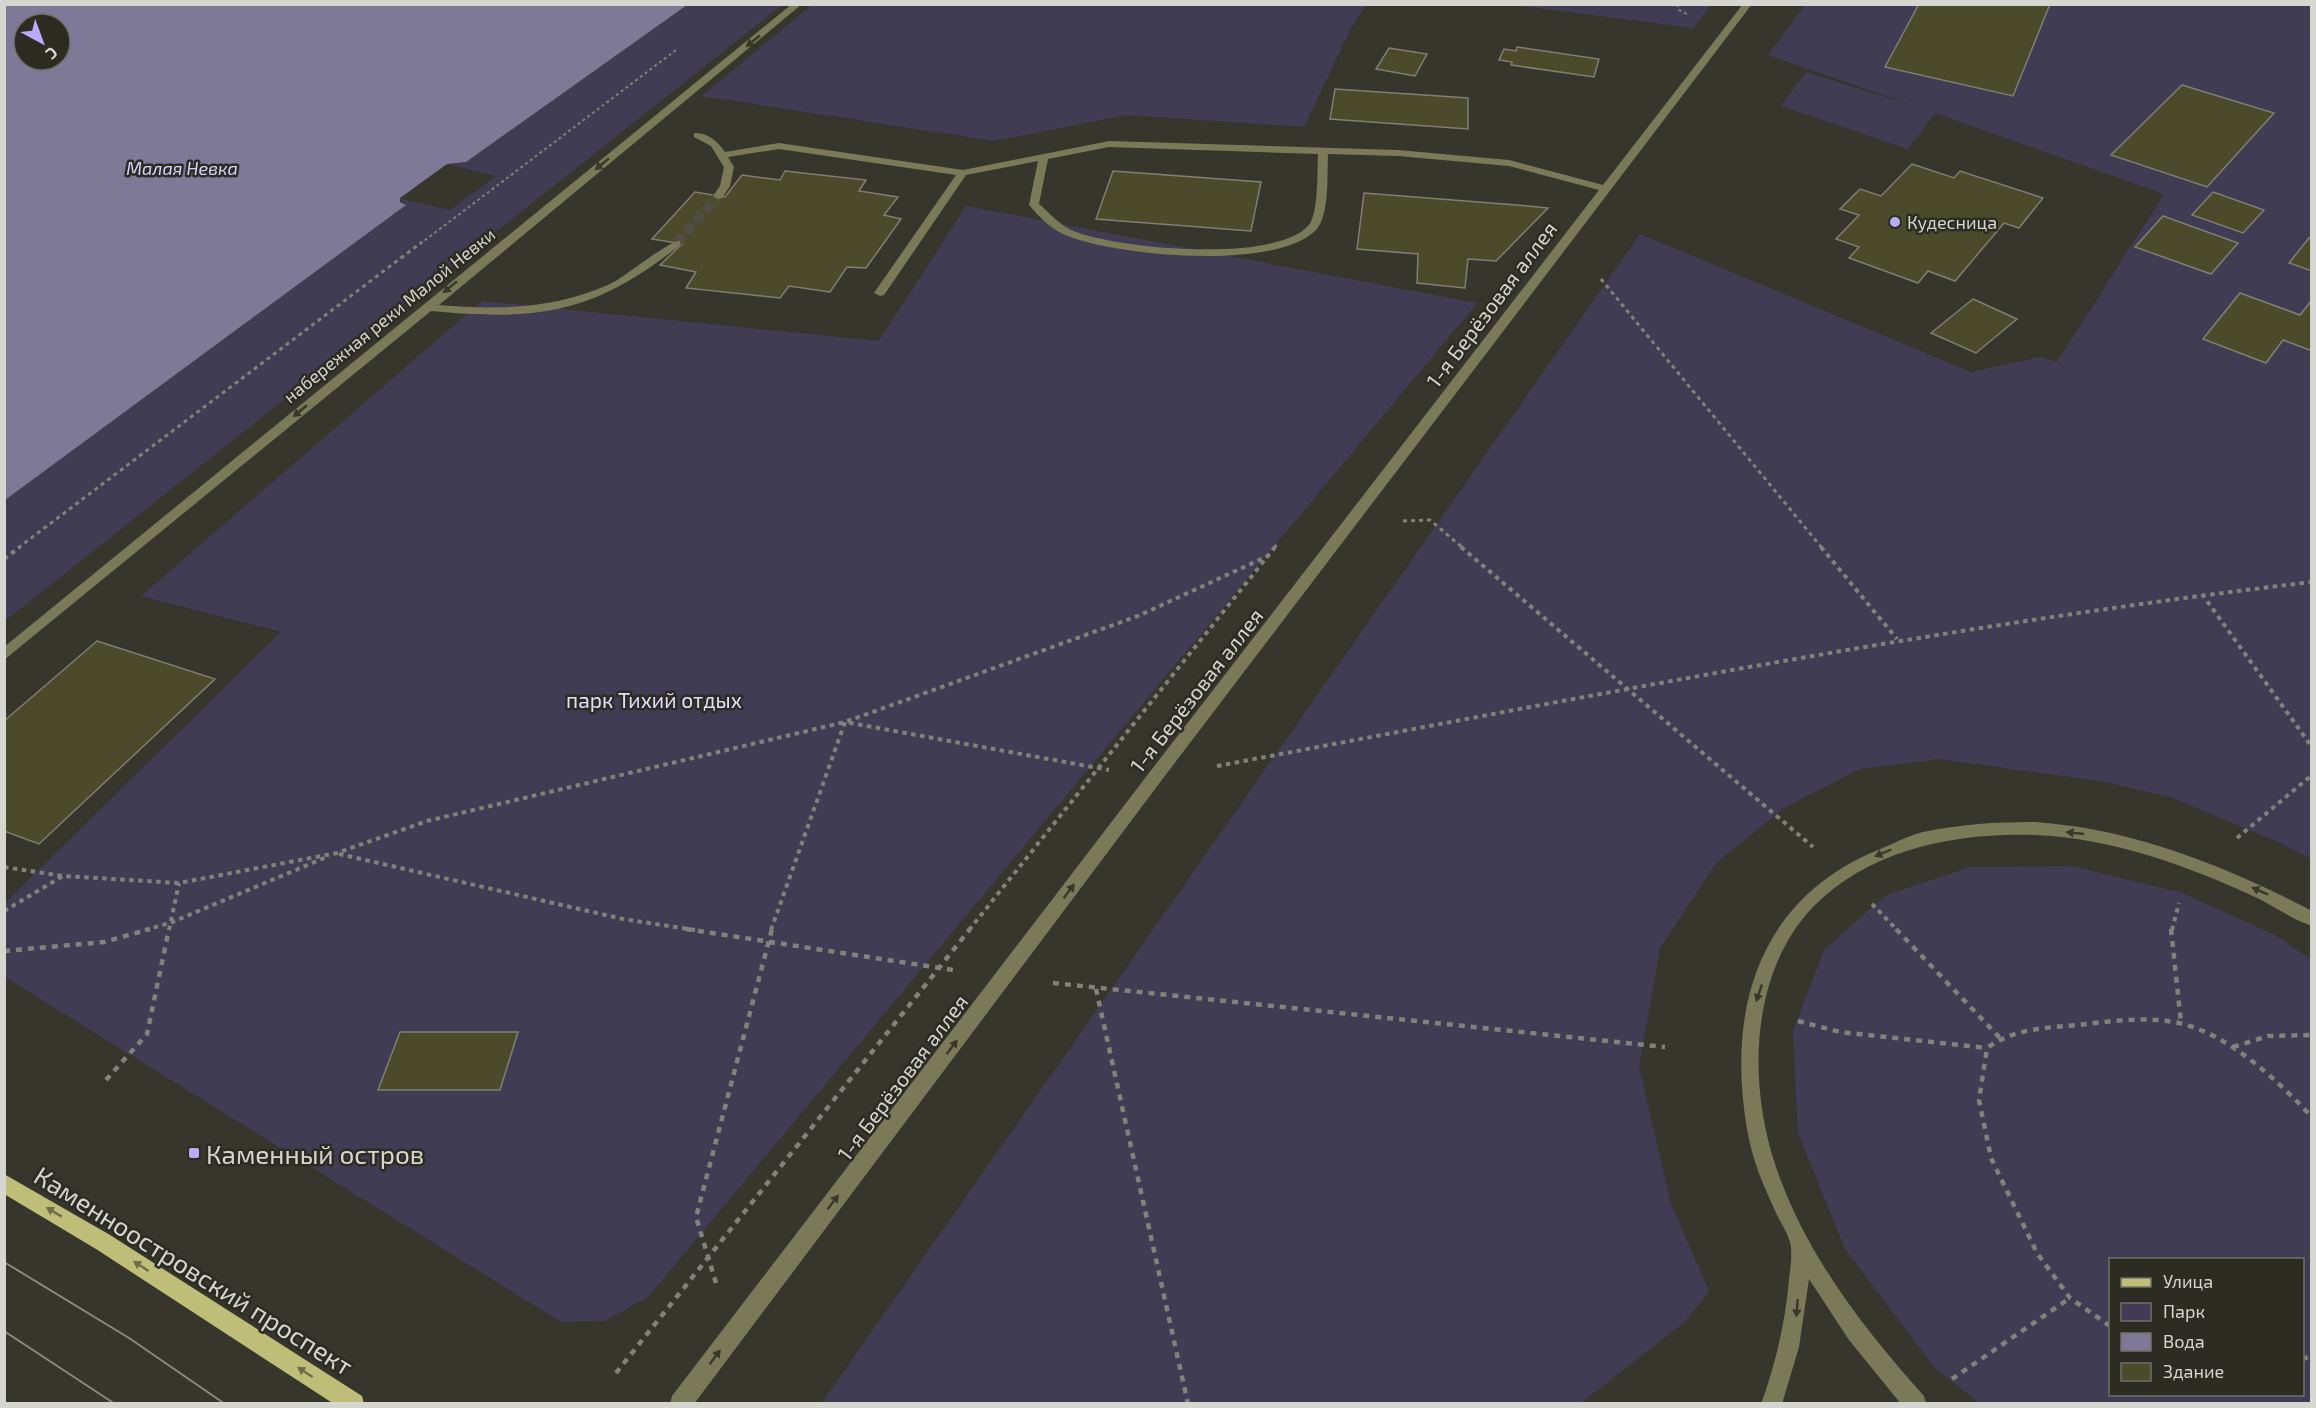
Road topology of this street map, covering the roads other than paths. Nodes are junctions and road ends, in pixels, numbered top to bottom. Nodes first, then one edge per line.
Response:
1 (798, 4) edge
2 (1748, 4) edge
3 (697, 135) dead end
4 (1323, 151) junction
5 (722, 155) junction
6 (1044, 156) junction
7 (963, 173) junction
8 (1606, 189) junction
9 (718, 196) tunnel mouth
10 (676, 243) tunnel mouth
11 (880, 293) dead end
12 (426, 307) junction
13 (4, 655) edge
14 (2312, 919) edge
15 (4, 1183) edge
16 (1801, 1249) junction
17 (354, 1404) edge
18 (680, 1404) edge
19 (1771, 1404) edge
20 (1916, 1404) edge

1 -> 12 street, набережная реки Малой Невки
2 - 8 street, 1-я Берёзовая аллея
3 - 5 street
4 - 6 street
4 - 6 street
4 - 8 street
5 - 7 street
5 - 9 street
6 - 7 street
7 - 11 street
18 -> 8 street, 1-я Берёзовая аллея
10 - 12 street
12 -> 13 street, набережная реки Малой Невки
14 -> 16 street
17 -> 15 main road, Каменноостровский проспект
16 -> 19 street
16 - 20 street

